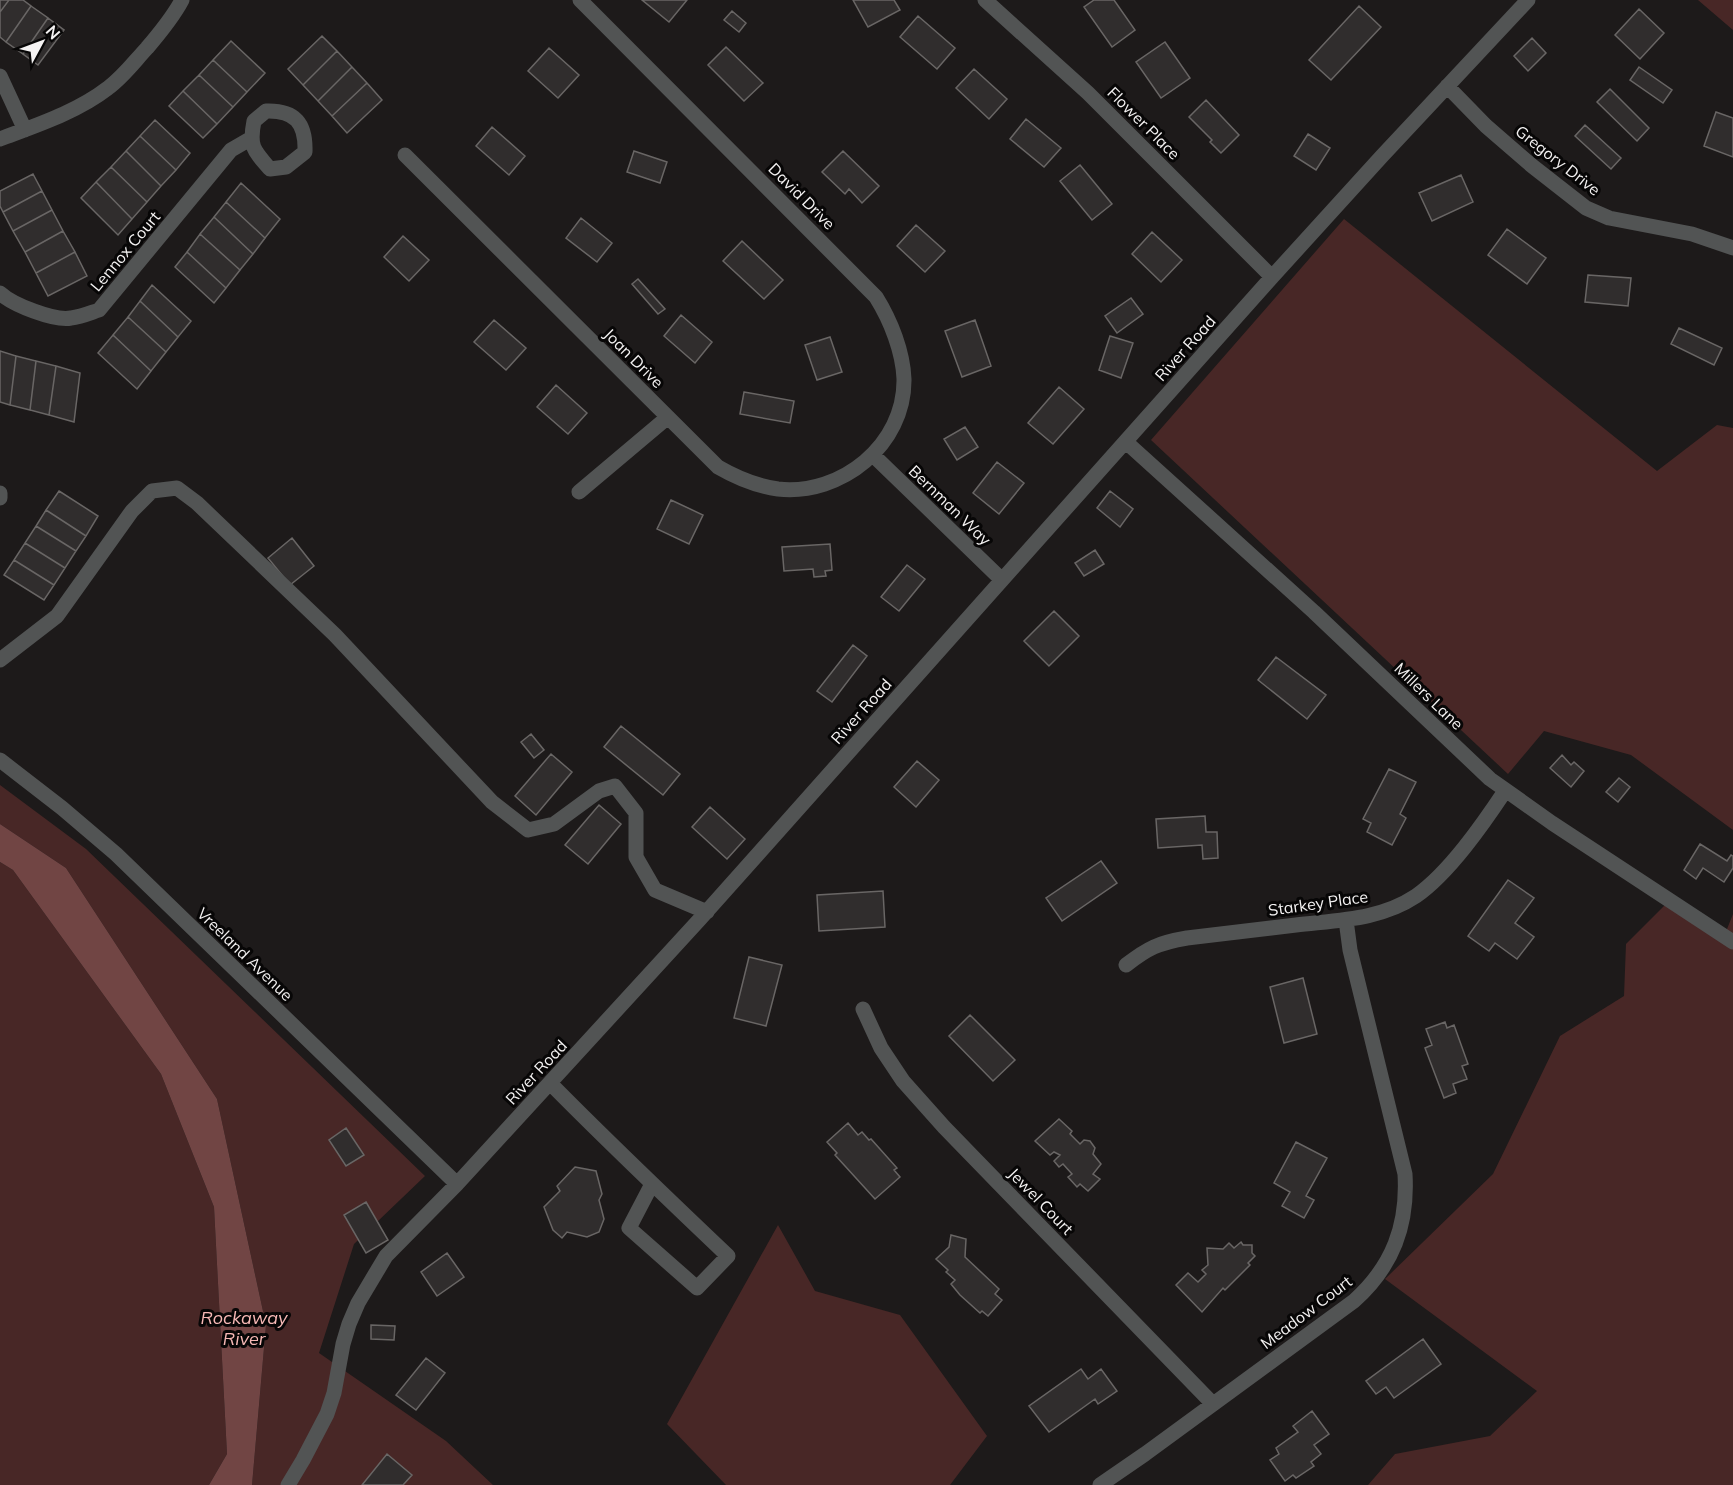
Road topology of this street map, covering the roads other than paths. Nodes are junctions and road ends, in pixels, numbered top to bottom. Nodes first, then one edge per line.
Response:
1 (182, 0) edge
2 (580, 0) edge
3 (985, 0) edge
4 (1528, 0) edge
5 (0, 76) edge
6 (1448, 86) junction
7 (25, 130) junction
8 (0, 139) edge
9 (250, 139) dead end
10 (405, 155) dead end
11 (1733, 248) edge
12 (1272, 277) junction
13 (0, 293) edge
14 (668, 417) junction
15 (1126, 442) junction
16 (873, 455) junction
17 (579, 492) dead end
18 (0, 493) edge
19 (0, 498) edge
20 (1002, 580) junction
21 (0, 660) edge
22 (0, 760) edge
23 (1505, 791) junction
24 (707, 912) junction
25 (1346, 920) junction
26 (1733, 942) edge
27 (1126, 965) dead end
28 (863, 1009) dead end
29 (550, 1083) junction
30 (457, 1184) junction
31 (652, 1184) junction
32 (1213, 1404) junction
33 (288, 1485) edge
34 (1100, 1485) edge

1 - 7 street
2 - 16 street, David Drive
3 - 12 street, Flower Place
4 - 6 street, River Road
5 - 7 street
6 - 11 street, Gregory Drive
6 - 12 street, River Road
7 - 8 street
9 - 13 street, Lennox Court
10 - 14 street, Joan Drive
12 - 15 street, River Road
14 - 16 street, Joan Drive
14 - 17 street
15 - 20 street, River Road
15 - 23 street, Millers Lane
16 - 20 street, Bernman Way
18 - 19 street
20 - 24 street, River Road
21 - 24 street
22 - 30 street, Vreeland Avenue
23 - 25 street, Starkey Place
23 - 26 street, Millers Lane
24 - 29 street, River Road
25 - 27 street, Starkey Place
25 - 32 street, Meadow Court
28 - 32 street, Jewel Court
29 - 30 street, River Road
29 - 31 street
30 - 33 street, River Road
31 - 31 street
32 - 34 street, Meadow Court

